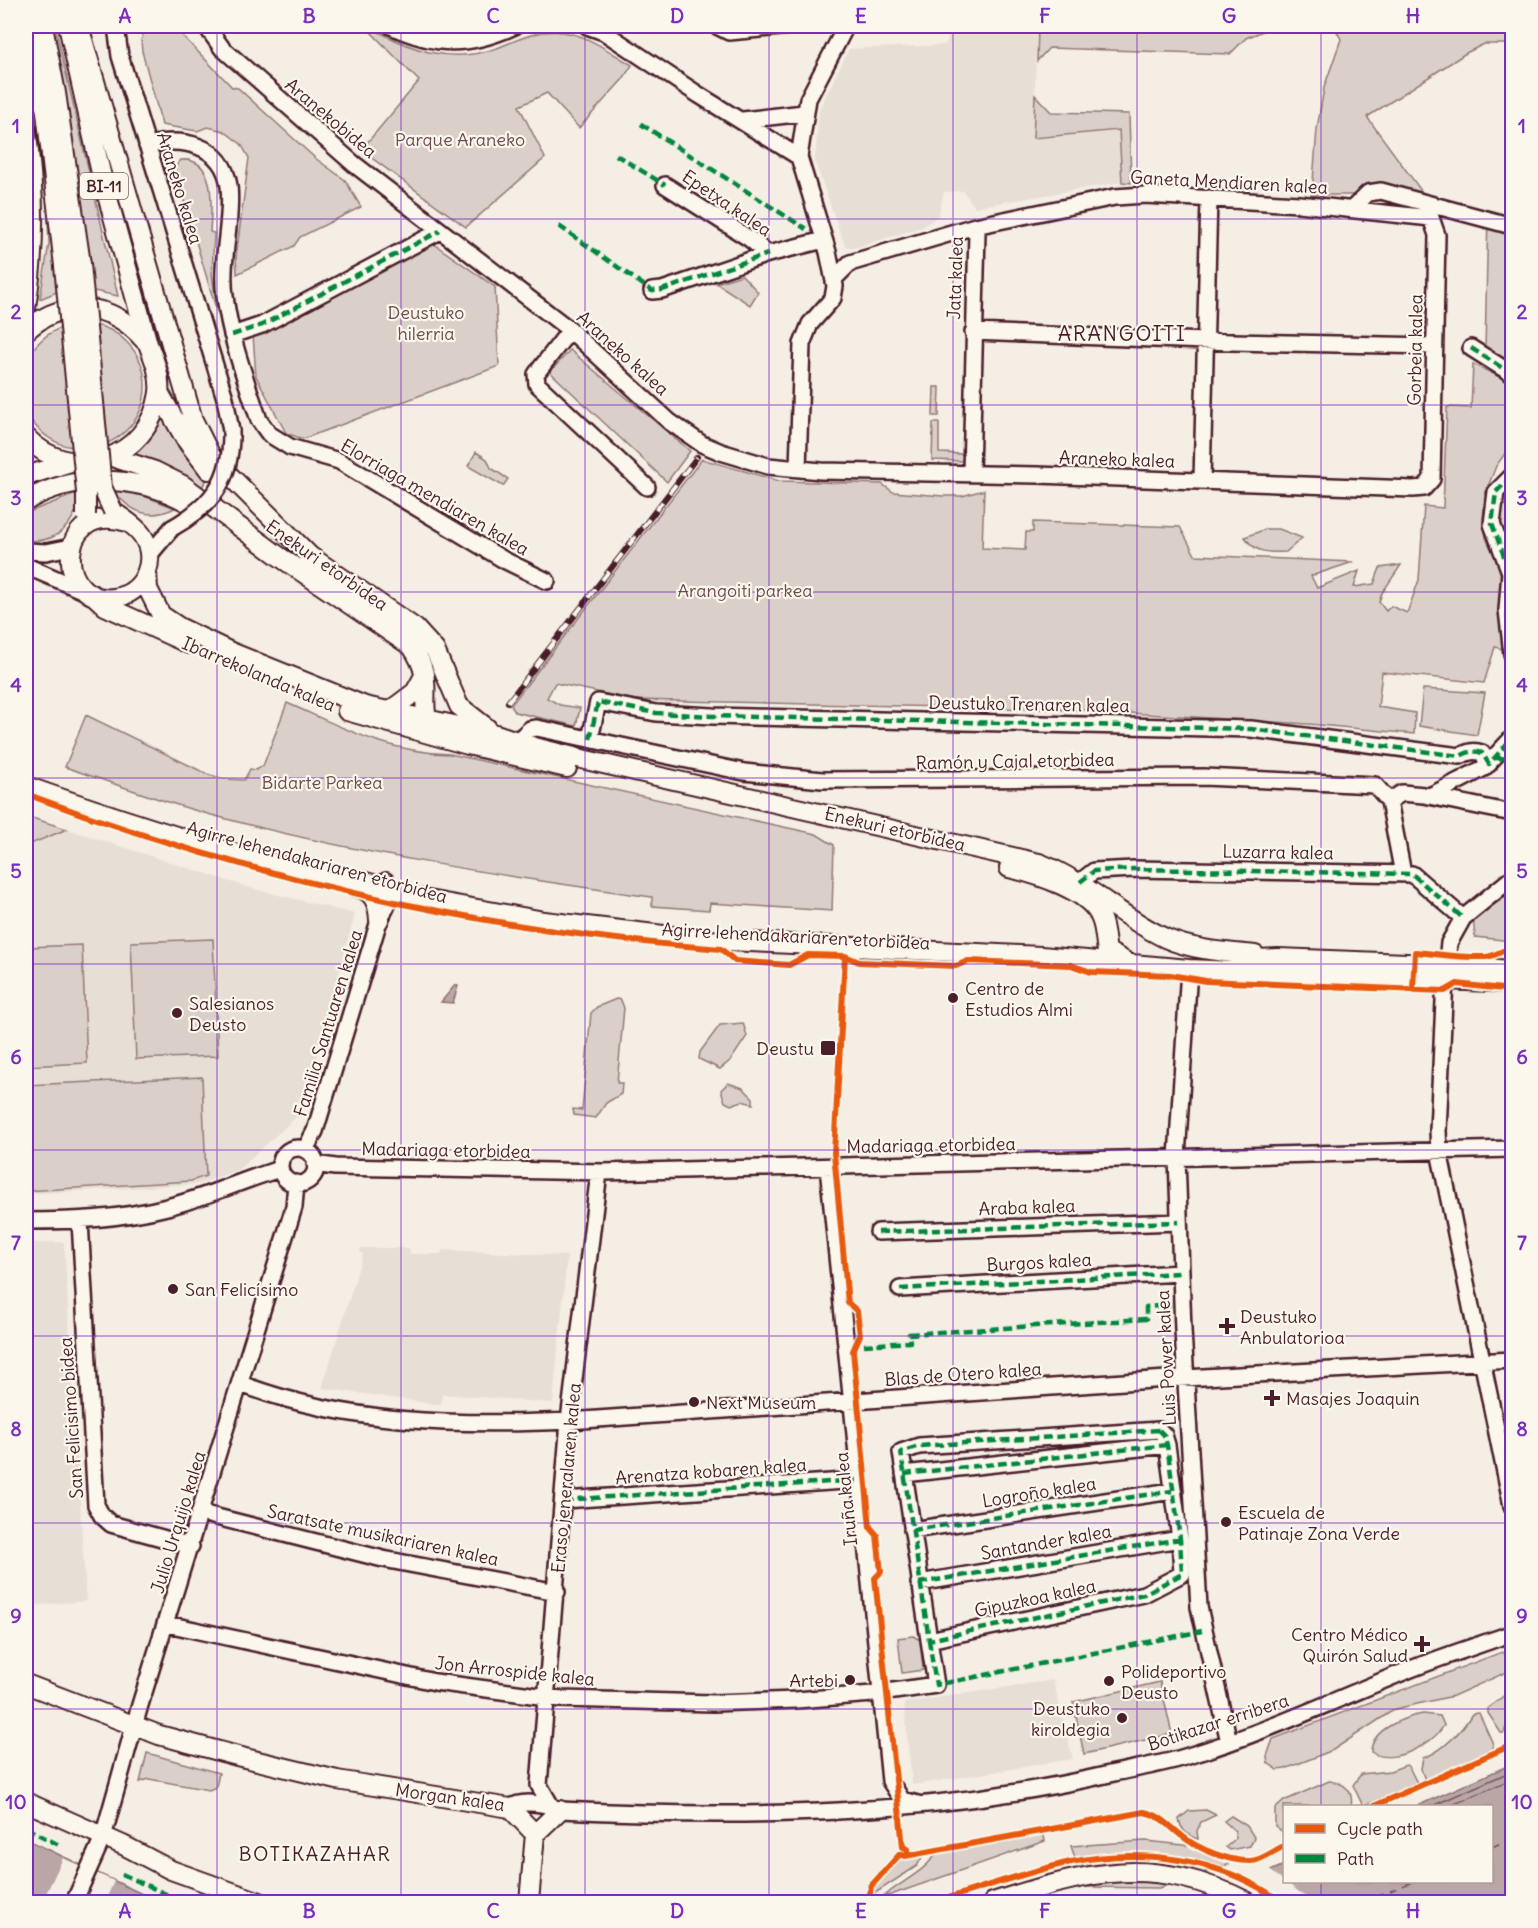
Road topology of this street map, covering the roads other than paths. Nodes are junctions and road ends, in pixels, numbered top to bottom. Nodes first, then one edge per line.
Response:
1 (30, 26) edge
2 (43, 26) edge
3 (68, 26) edge
4 (79, 26) edge
5 (120, 26) edge
6 (206, 26) edge
7 (391, 26) edge
8 (514, 26) edge
9 (587, 26) edge
10 (717, 26) edge
11 (791, 26) edge
12 (840, 28) edge
13 (804, 113) junction
14 (743, 120) junction
15 (26, 129) edge
16 (147, 146) junction
17 (799, 157) junction
18 (665, 185) dead end
19 (1209, 198) junction
20 (1353, 208) junction
21 (1433, 221) joint
22 (975, 226) junction
23 (1512, 226) edge
24 (440, 231) junction
25 (826, 246) junction
26 (768, 254) junction
27 (850, 263) junction
28 (73, 265) junction
29 (835, 278) junction
30 (652, 291) dead end
31 (26, 307) edge
32 (570, 330) junction
33 (26, 331) edge
34 (973, 332) junction
35 (232, 335) junction
36 (1204, 341) junction
37 (147, 344) junction
38 (1434, 346) junction
39 (1471, 348) dead end
40 (1512, 374) edge
41 (159, 392) junction
42 (26, 437) edge
43 (112, 457) junction
44 (71, 462) junction
45 (798, 468) junction
46 (971, 474) junction
47 (26, 476) edge
48 (1512, 476) edge
49 (1432, 479) joint
50 (1202, 481) junction
51 (647, 487) dead end
52 (26, 501) edge
53 (120, 517) junction
54 (85, 521) junction
55 (71, 547) junction
56 (148, 547) junction
57 (26, 551) edge
58 (280, 557) junction
59 (316, 562) junction
60 (26, 566) edge
61 (547, 581) dead end
62 (91, 594) junction
63 (1512, 654) edge
64 (425, 674) junction
65 (391, 710) junction
66 (426, 719) junction
67 (496, 734) junction
68 (433, 736) junction
69 (1512, 738) edge
70 (590, 739) junction
71 (517, 741) junction
72 (468, 745) junction
73 (1512, 759) edge
74 (1493, 761) junction
75 (26, 776) edge
76 (26, 786) edge
77 (1430, 796) junction
78 (1389, 801) junction
79 (1512, 813) edge
80 (318, 874) junction
81 (1403, 874) junction
82 (1512, 878) edge
83 (1080, 882) junction
84 (394, 888) junction
85 (383, 914) junction
86 (1463, 918) junction
87 (1107, 951) junction
88 (1278, 958) junction
89 (1130, 964) junction
90 (1189, 969) junction
91 (1512, 970) edge
92 (1445, 972) junction
93 (1512, 983) edge
94 (1512, 1149) edge
95 (304, 1150) junction
96 (1439, 1151) junction
97 (1177, 1157) junction
98 (315, 1164) junction
99 (828, 1167) junction
100 (280, 1169) junction
101 (598, 1172) junction
102 (296, 1183) junction
103 (26, 1221) edge
104 (80, 1221) junction
105 (1179, 1222) junction
106 (878, 1232) dead end
107 (1180, 1274) junction
108 (900, 1289) dead end
109 (1512, 1360) edge
110 (1482, 1362) junction
111 (1187, 1378) junction
112 (241, 1384) junction
113 (851, 1402) junction
114 (569, 1421) junction
115 (1167, 1445) junction
116 (904, 1474) junction
117 (860, 1480) junction
118 (1172, 1491) junction
119 (564, 1500) junction
120 (1512, 1506) edge
121 (201, 1513) junction
122 (912, 1530) junction
123 (1180, 1539) junction
124 (191, 1546) junction
125 (919, 1583) junction
126 (557, 1592) junction
127 (167, 1624) junction
128 (1512, 1633) edge
129 (929, 1640) junction
130 (26, 1684) edge
131 (880, 1693) junction
132 (546, 1697) junction
133 (134, 1726) junction
134 (1229, 1742) junction
135 (539, 1785) junction
136 (26, 1802) edge
137 (927, 1805) junction
138 (514, 1806) junction
139 (555, 1808) junction
140 (889, 1809) joint
141 (535, 1834) junction
142 (103, 1837) junction
143 (74, 1902) edge
144 (260, 1902) edge
145 (529, 1902) edge
146 (993, 1902) edge
147 (1248, 1902) edge

1 - 28 main road
2 - 28 main road
3 - 37 main road, BI-11
4 - 59 main road
5 - 16 street, Araneko kalea
6 - 24 street, Aranekobidea
7 - 8 street
9 - 14 street
10 - 11 street
12 - 13 street
13 - 14 street
13 - 17 street
14 - 17 street
15 - 31 main road
16 - 35 street, Elorriaga mendiaren kalea
16 - 56 street, Araneko kalea, bridge
17 - 25 street
18 - 26 street, Epetxa kalea
19 - 20 street, Ganeta Mendiaren kalea
19 - 22 street, Ganeta Mendiaren kalea
19 - 36 street
20 - 21 street, Ganeta Mendiaren kalea
20 - 23 street
21 - 38 street, Gorbeia kalea
22 - 27 street, Ganeta Mendiaren kalea
22 - 34 street, Jata kalea
24 - 32 street, Araneko kalea
24 - 35 street
25 - 26 street, Epetxa kalea
25 - 27 street
25 - 29 street
26 - 30 street, Epetxa kalea
27 - 29 street, Ganeta Mendiaren kalea
28 - 53 main road, bridge
28 - 54 main road, bridge
29 - 45 street
32 - 45 street, Araneko kalea
32 - 51 street
33 - 37 main road
34 - 36 street
34 - 46 street, Jata kalea
35 - 61 street, Elorriaga mendiaren kalea
36 - 38 street
36 - 50 street
37 - 41 main road
38 - 49 street, Gorbeia kalea
39 - 40 street
41 - 43 main road
41 - 59 main road, Enekuri etorbidea
42 - 44 main road
43 - 44 main road
43 - 58 main road, Enekuri etorbidea
44 - 47 main road
45 - 46 street, Araneko kalea
46 - 50 street, Araneko kalea
48 - 63 street
49 - 50 street, Araneko kalea
52 - 58 main road, Enekuri etorbidea
53 - 54 main road
53 - 56 main road
54 - 55 main road
55 - 57 street
55 - 62 main road
56 - 62 main road
56 - 65 main road, Ibarrekolanda kalea
58 - 64 main road, Enekuri etorbidea
59 - 67 main road, Enekuri etorbidea
60 - 62 street, Ibarrekolanda kalea
62 - 68 main road, Ibarrekolanda kalea
64 - 65 main road
64 - 66 main road, Enekuri etorbidea
65 - 66 main road, Ibarrekolanda kalea
66 - 67 main road, Enekuri etorbidea
66 - 68 main road, Enekuri etorbidea
67 - 71 main road, Enekuri etorbidea
68 - 72 main road, Enekuri etorbidea
69 - 74 street
70 - 71 street, Ramón y Cajal etorbidea
70 - 74 street, Deustuko Trenaren kalea
70 - 78 street, Ramón y Cajal etorbidea
71 - 72 main road
71 - 83 main road, Enekuri etorbidea
72 - 87 main road, Enekuri etorbidea
73 - 74 street
74 - 77 street
75 - 84 main road, Agirre lehendakariaren etorbidea
76 - 80 main road, Agirre lehendakariaren etorbidea
77 - 78 street
77 - 79 street
78 - 81 street
80 - 84 main road, Agirre lehendakariaren etorbidea
80 - 85 main road, Agirre lehendakariaren etorbidea
81 - 83 street, Luzarra kalea
81 - 86 street, Luzarra kalea
82 - 86 street
83 - 88 main road, Enekuri etorbidea
84 - 85 street
84 - 87 main road, Agirre lehendakariaren etorbidea
84 - 89 main road, Agirre lehendakariaren etorbidea
85 - 95 street, Familia Santuaren kalea
86 - 92 street
87 - 88 main road, Agirre lehendakariaren etorbidea
87 - 89 main road
88 - 92 main road, Agirre lehendakariaren etorbidea
89 - 90 main road, Agirre lehendakariaren etorbidea
90 - 92 main road, Agirre lehendakariaren etorbidea
90 - 97 street, Luis Power kalea
91 - 92 main road, Agirre lehendakariaren etorbidea
92 - 93 main road, Agirre lehendakariaren etorbidea
92 - 96 street
94 - 96 street, Madariaga etorbidea
95 - 98 street
95 - 100 street
96 - 97 street, Madariaga etorbidea
96 - 110 street
97 - 99 street, Madariaga etorbidea
97 - 105 street, Luis Power kalea
98 - 101 street, Madariaga etorbidea
98 - 102 street
99 - 101 street, Madariaga etorbidea
99 - 113 street, Iruña kalea
100 - 102 street
100 - 104 street
101 - 114 street, Eraso jeneralaren kalea
102 - 112 street, Julio Urquijo kalea
103 - 104 street
104 - 124 street, San Felicisimo bidea
105 - 106 street, Araba kalea
105 - 107 street, Luis Power kalea
107 - 108 street, Burgos kalea
107 - 111 street, Luis Power kalea
109 - 110 street, Blas de Otero kalea
110 - 111 street, Blas de Otero kalea
110 - 120 street
111 - 113 street, Blas de Otero kalea
111 - 134 street, Luis Power kalea
112 - 114 street, Blas de Otero kalea
112 - 121 street, Julio Urquijo kalea
113 - 114 street, Blas de Otero kalea
113 - 117 street, Iruña kalea
114 - 119 street, Eraso jeneralaren kalea
115 - 116 street
115 - 116 street
115 - 118 street, Gipuzkoa kalea
116 - 122 street
117 - 119 street, Arenatza kobaren kalea
117 - 131 street, Iruña kalea
118 - 122 street, Logroño kalea
118 - 123 street, Gipuzkoa kalea
119 - 126 street, Eraso jeneralaren kalea
121 - 124 street, Julio Urquijo kalea
121 - 126 street, Saratsate musikariaren kalea
122 - 125 street
123 - 125 street, Santander kalea
123 - 129 street, Gipuzkoa kalea
124 - 127 street, Julio Urquijo kalea
125 - 129 street
126 - 132 street, Eraso jeneralaren kalea
127 - 132 street, Jon Arrospide kalea
127 - 133 street, Julio Urquijo kalea
128 - 134 street, Botikazar erribera
129 - 131 street, Jon Arrospide kalea
130 - 133 main road, Morgan kalea
131 - 132 street, Jon Arrospide kalea
131 - 137 street, Iruña kalea
132 - 135 street, Eraso jeneralaren kalea
133 - 138 main road, Morgan kalea
133 - 142 street, Julio Urquijo kalea
134 - 137 street, Botikazar erribera
135 - 138 street
135 - 139 street
136 - 142 main road
137 - 140 street, Botikazar erribera
138 - 139 street, Morgan kalea
138 - 141 main road
139 - 140 street, Morgan kalea
139 - 141 main road
141 - 145 main road
142 - 143 street, Julio Urquijo kalea
142 - 144 main road
146 - 147 main road

